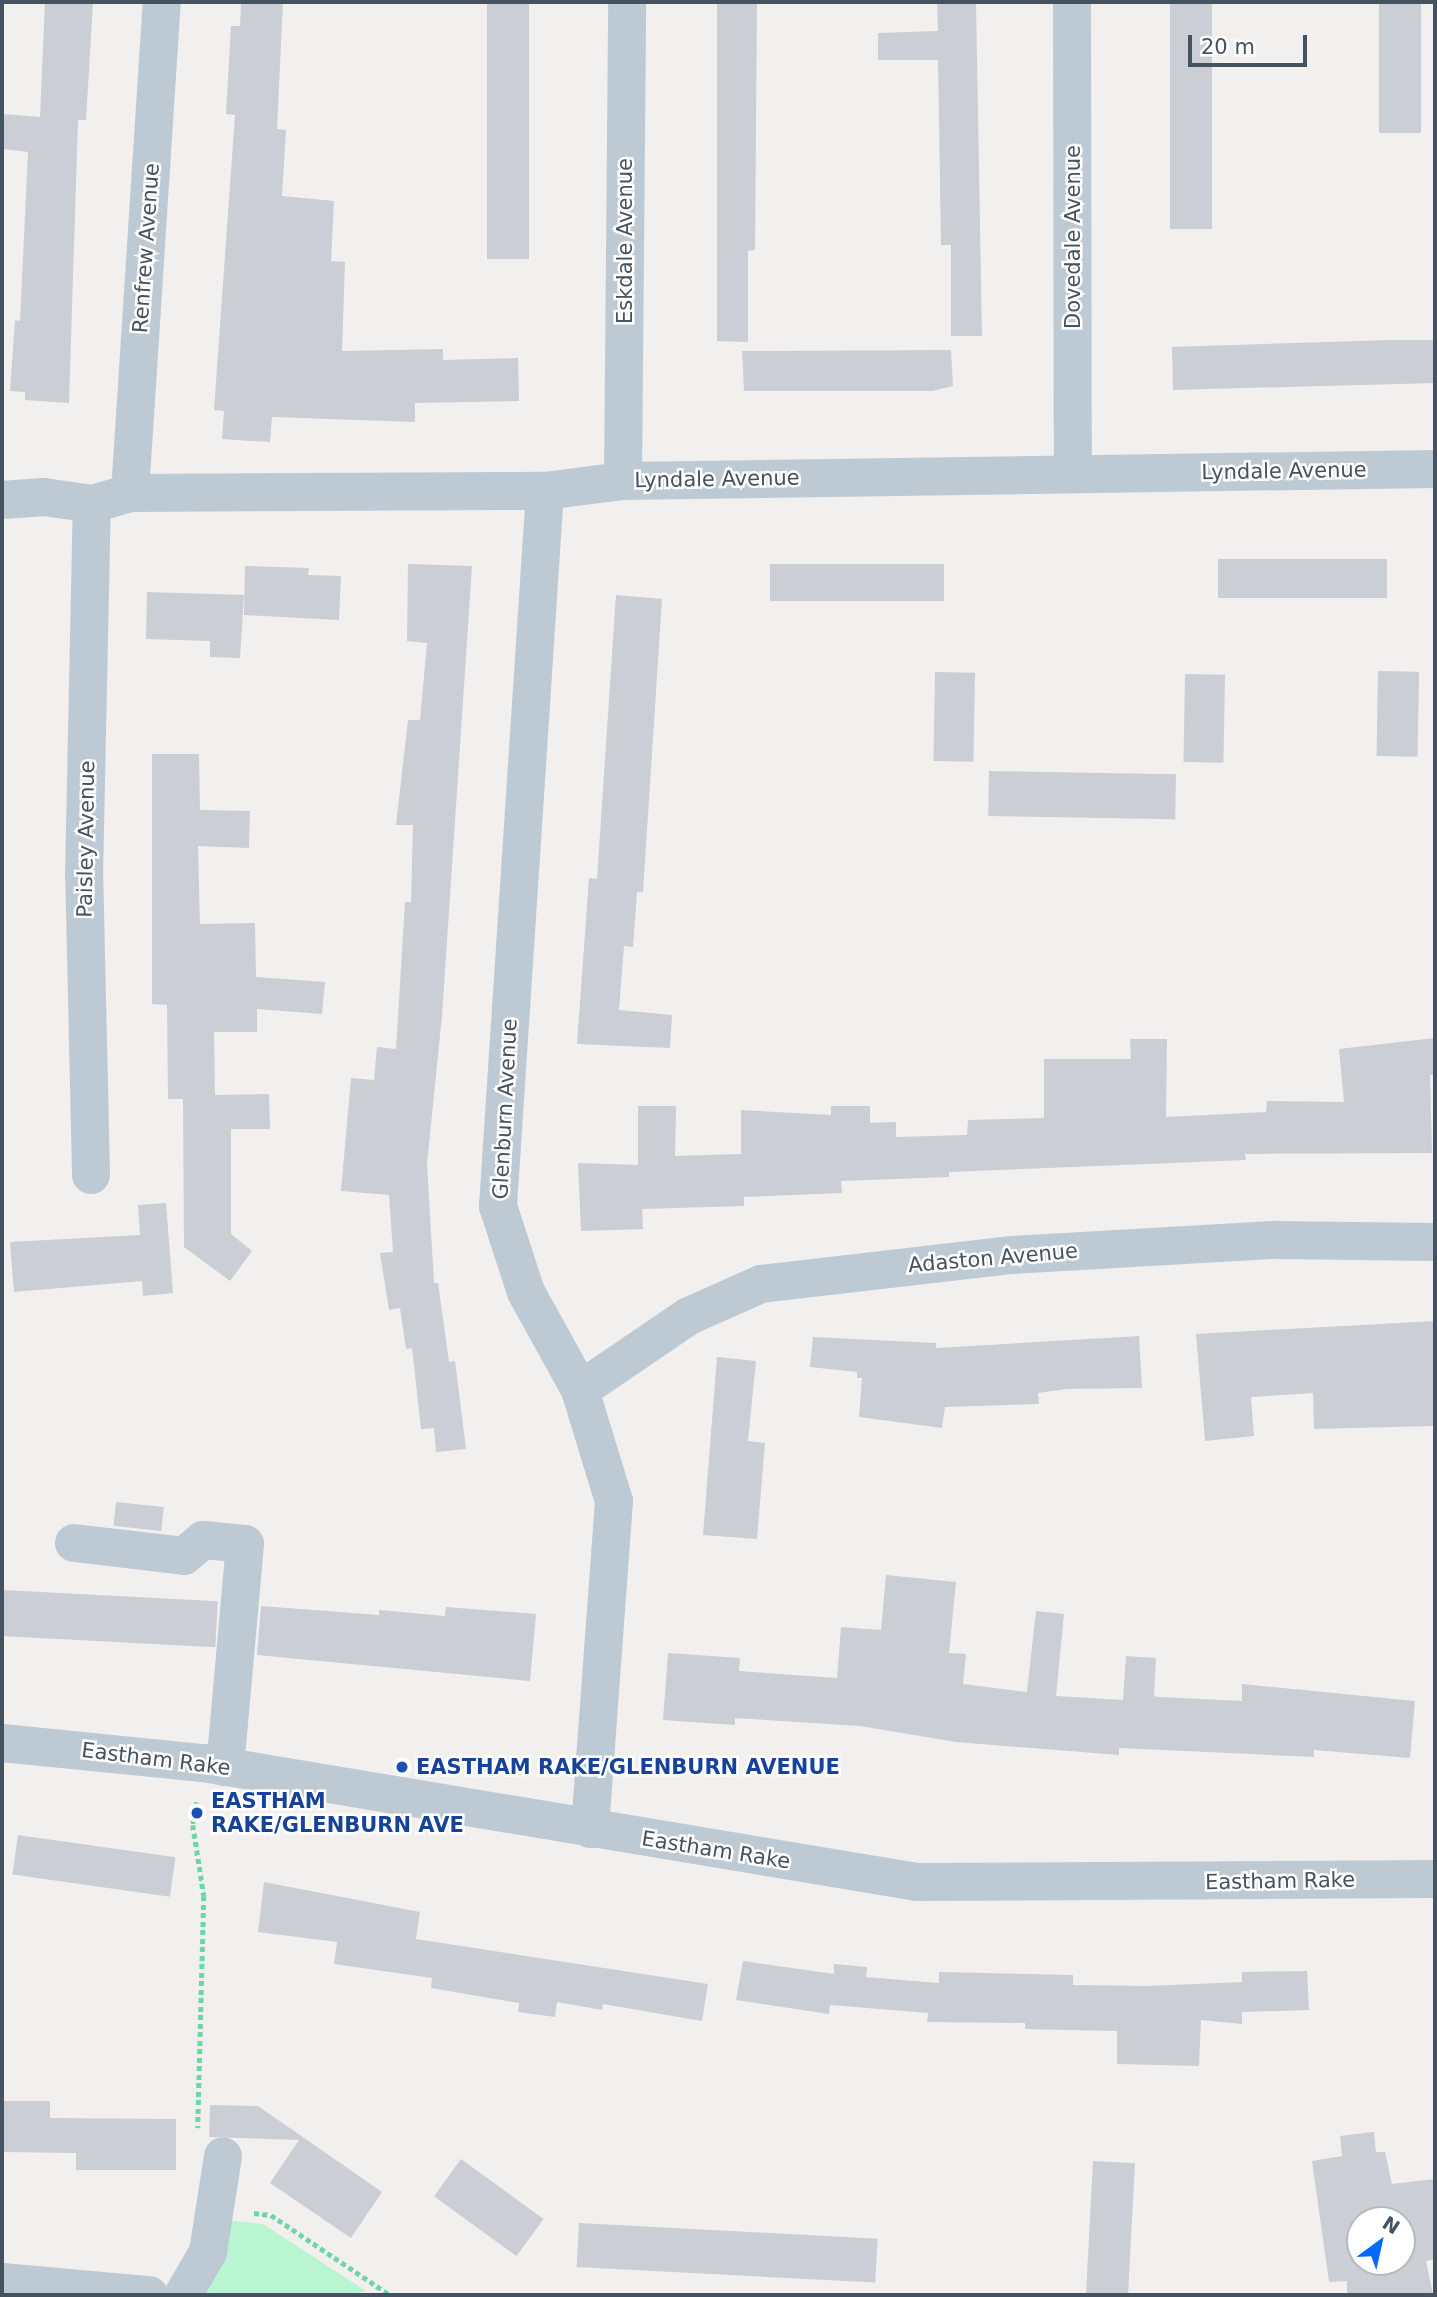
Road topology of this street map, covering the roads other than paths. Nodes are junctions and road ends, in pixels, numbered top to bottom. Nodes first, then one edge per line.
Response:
1 (162, 2) edge
2 (627, 2) edge
3 (1072, 2) edge
4 (1435, 469) edge
5 (1073, 473) junction
6 (623, 481) junction
7 (545, 491) junction
8 (130, 494) junction
9 (2, 500) edge
10 (92, 504) junction
11 (91, 1175) dead end
12 (1435, 1242) edge
13 (580, 1390) junction
14 (74, 1543) dead end
15 (2, 1743) edge
16 (214, 1765) junction
17 (590, 1829) junction
18 (1435, 1879) edge
19 (210, 2149) road end
20 (2, 2282) edge
21 (149, 2295) edge
22 (183, 2295) edge

1 - 8 street, Renfrew Avenue
2 - 6 street, Eskdale Avenue
3 - 5 street, Dovedale Avenue
4 - 5 street, Lyndale Avenue
5 - 6 street, Lyndale Avenue
6 - 7 street, Lyndale Avenue
7 - 8 street, Lyndale Avenue
7 - 13 street, Glenburn Avenue
8 - 10 street, Lyndale Avenue
9 - 10 street, Lyndale Avenue
10 - 11 street, Paisley Avenue
12 - 13 street, Adaston Avenue
13 - 17 street, Glenburn Avenue
14 - 16 street
15 - 16 street, Eastham Rake
16 - 17 street, Eastham Rake
17 - 18 street, Eastham Rake
19 - 22 street
20 - 21 street

